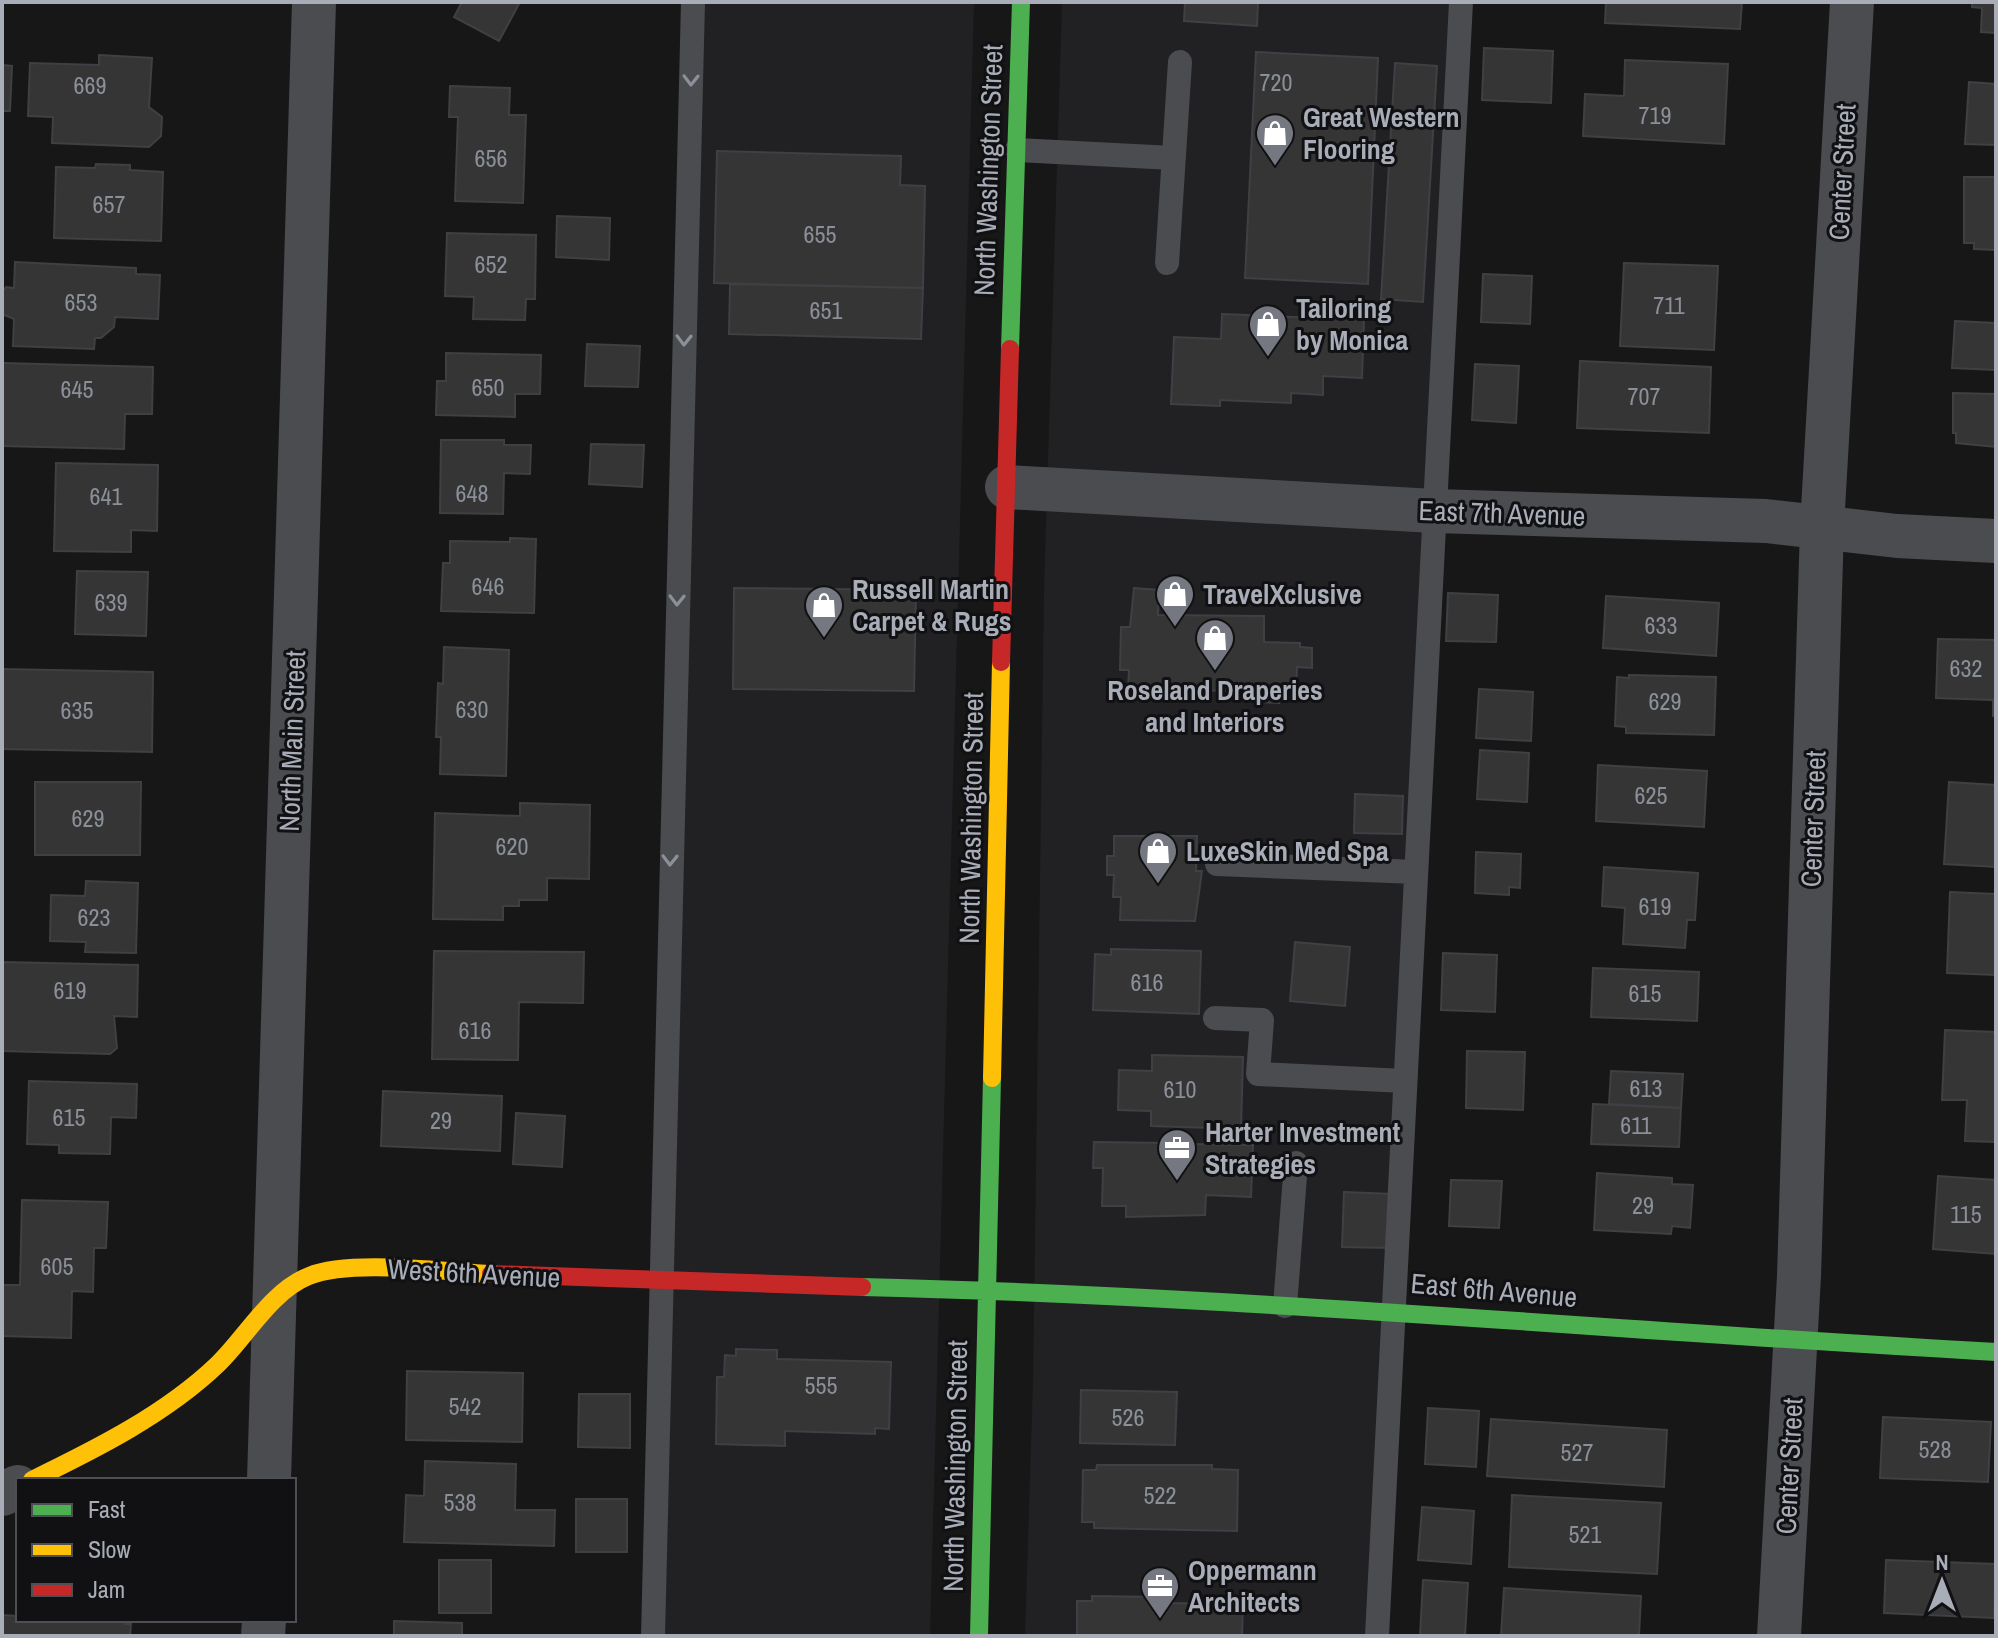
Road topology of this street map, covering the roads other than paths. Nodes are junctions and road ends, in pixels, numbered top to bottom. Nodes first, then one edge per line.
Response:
1 (314, 2) edge
2 (693, 2) edge
3 (1021, 2) edge
4 (1461, 2) edge
5 (1852, 2) edge
6 (1180, 62) dead end
7 (1017, 150) junction
8 (1173, 158) junction
9 (1167, 263) dead end
10 (1007, 487) junction
11 (1434, 511) junction
12 (1822, 527) junction
13 (1996, 541) edge
14 (1217, 864) dead end
15 (1416, 872) junction
16 (1215, 1018) dead end
17 (1405, 1081) junction
18 (1296, 1163) dead end
19 (661, 1282) junction
20 (987, 1290) junction
21 (277, 1299) junction
22 (1285, 1306) junction
23 (1394, 1310) junction
24 (1796, 1341) junction
25 (1996, 1352) edge
26 (36, 1478) edge
27 (269, 1478) edge
28 (653, 1636) edge
29 (979, 1636) edge
30 (1377, 1636) edge
31 (1779, 1636) edge

1 - 21 street, North Main Street
2 -> 19 lane
3 - 7 street, North Washington Street
4 - 11 lane
5 - 12 street, Center Street
6 - 8 lane
7 - 8 lane
7 - 10 street, North Washington Street
8 - 9 lane
10 - 11 street, East 7th Avenue
10 - 20 street, North Washington Street
11 - 12 street, East 7th Avenue
11 - 15 lane
12 - 13 street, East 7th Avenue
12 - 24 street, Center Street
14 - 15 lane
15 - 17 lane
16 - 17 lane
17 - 23 lane
18 - 22 lane
19 - 20 street, West 6th Avenue
19 - 21 street, West 6th Avenue
19 - 28 lane
20 - 22 street, East 6th Avenue
20 - 29 street, North Washington Street
21 - 26 street, West 6th Avenue
21 - 27 street, North Main Street
22 - 23 street, East 6th Avenue
23 - 24 street, East 6th Avenue
23 - 30 lane
24 - 25 street, East 6th Avenue
24 - 31 street, Center Street

